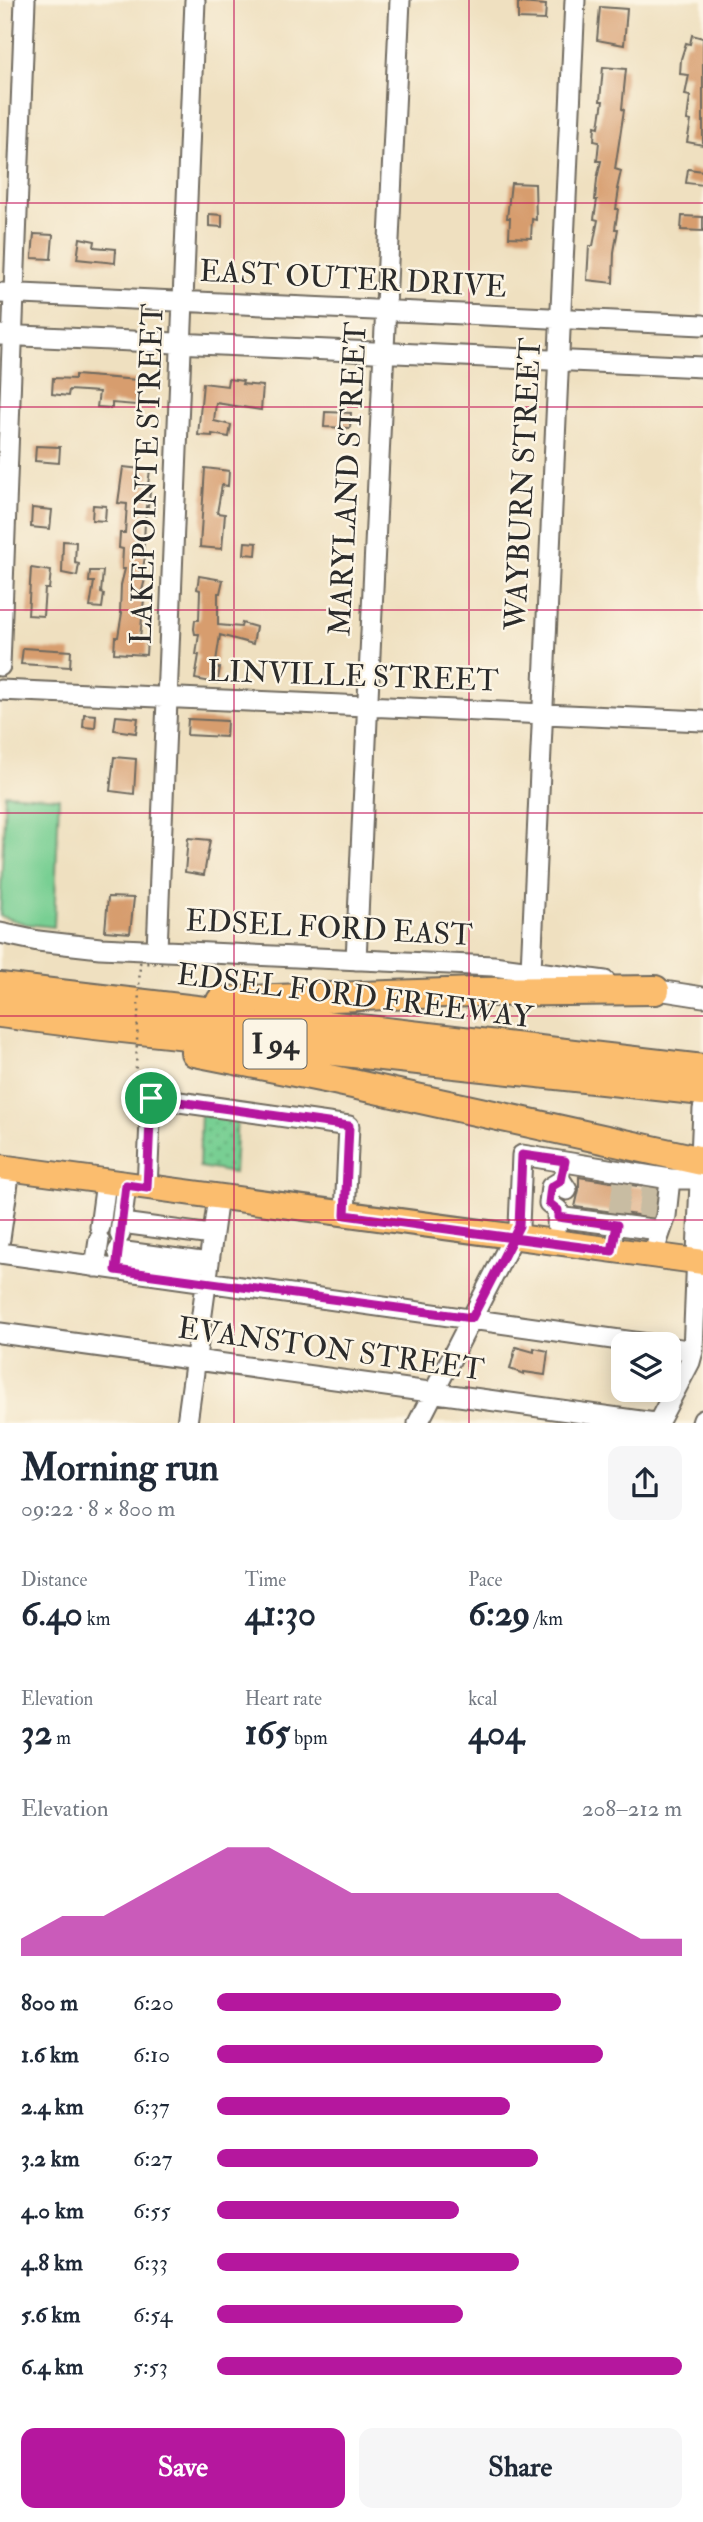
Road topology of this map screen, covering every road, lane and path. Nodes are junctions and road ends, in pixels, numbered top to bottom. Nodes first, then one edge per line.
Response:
1 (25, 0) edge
2 (195, 0) edge
3 (400, 0) edge
4 (575, 0) edge
5 (7, 293) edge
6 (184, 301) junction
7 (386, 310) junction
8 (561, 318) junction
9 (703, 325) edge
10 (7, 335) edge
11 (183, 344) junction
12 (384, 352) junction
13 (559, 360) junction
14 (703, 367) edge
15 (0, 666) edge
16 (0, 690) edge
17 (167, 698) junction
18 (368, 706) junction
19 (542, 713) junction
20 (703, 721) edge
21 (0, 933) edge
22 (162, 957) junction
23 (356, 960) junction
24 (531, 970) junction
25 (0, 987) edge
26 (655, 990) junction
27 (703, 997) edge
28 (177, 1008) junction
29 (0, 1013) edge
30 (94, 1025) junction
31 (703, 1069) edge
32 (703, 1091) edge
33 (151, 1098) junction
34 (703, 1109) edge
35 (565, 1161) junction
36 (702, 1161) edge
37 (5, 1168) edge
38 (670, 1179) junction
39 (126, 1185) junction
40 (218, 1198) junction
41 (562, 1201) junction
42 (662, 1211) junction
43 (345, 1215) junction
44 (701, 1216) edge
45 (610, 1222) junction
46 (121, 1223) junction
47 (212, 1235) junction
48 (513, 1238) junction
49 (0, 1239) edge
50 (555, 1243) junction
51 (612, 1251) junction
52 (0, 1253) edge
53 (655, 1256) junction
54 (117, 1261) junction
55 (701, 1261) edge
56 (208, 1263) junction
57 (95, 1267) junction
58 (206, 1283) junction
59 (700, 1308) edge
60 (472, 1318) junction
61 (0, 1333) edge
62 (611, 1339) edge
63 (681, 1349) edge
64 (693, 1351) junction
65 (195, 1361) junction
66 (434, 1393) junction
67 (187, 1423) edge
68 (418, 1423) edge
69 (657, 1423) edge

1 - 5 street
2 - 6 street, LAKEPOINTE STREET
3 - 7 street, MARYLAND STREET
4 - 8 street, WAYBURN STREET
5 - 6 street, EAST OUTER DRIVE
5 - 10 street
6 - 7 street, EAST OUTER DRIVE
6 - 11 street, LAKEPOINTE STREET
7 - 8 street, EAST OUTER DRIVE
7 - 12 street, MARYLAND STREET
8 - 9 street, EAST OUTER DRIVE
8 - 13 street, WAYBURN STREET
10 - 11 street
10 - 15 street
11 - 12 street
11 - 17 street, LAKEPOINTE STREET
12 - 13 street
12 - 18 street, MARYLAND STREET
13 - 14 street
13 - 19 street, WAYBURN STREET
16 - 17 street, LINVILLE STREET
17 - 18 street, LINVILLE STREET
17 - 22 street, LAKEPOINTE STREET
18 - 19 street, LINVILLE STREET
18 - 23 street, MARYLAND STREET
19 - 20 street, LINVILLE STREET
19 - 24 street, WAYBURN STREET
21 - 22 street, EDSEL FORD EAST
22 - 23 street, EDSEL FORD EAST
22 - 33 path, bridge
23 - 24 street, EDSEL FORD EAST
24 - 26 street, EDSEL FORD EAST
25 - 28 highway, EDSEL FORD FREEWAY / I 94
26 - 27 street, EDSEL FORD EAST
26 - 28 highway
28 - 31 highway, EDSEL FORD FREEWAY / I 94
29 - 30 highway, EDSEL FORD FREEWAY / I 94
30 - 32 highway, EDSEL FORD FREEWAY / I 94
30 - 36 highway
33 - 39 street
33 - 43 street
34 - 36 street
35 - 38 street
35 - 41 street
35 - 48 street
36 - 38 street
36 - 44 street
37 - 39 main road
37 - 49 street
38 - 42 street
39 - 40 main road
39 - 46 street
39 - 57 street
40 - 43 main road
40 - 47 street
41 - 45 street
41 - 50 street
42 - 44 street
42 - 45 street
42 - 53 street
43 - 48 main road
44 - 55 street
45 - 51 street
46 - 47 street
46 - 54 street
47 - 56 street
48 - 50 main road
48 - 60 street
50 - 51 main road
51 - 53 main road
52 - 57 street
53 - 55 main road
54 - 56 street
54 - 57 street
54 - 58 street
55 - 59 street
56 - 58 street
58 - 60 street
58 - 65 street
59 - 64 street
60 - 62 street
60 - 66 street
61 - 65 street, EVANSTON STREET
63 - 64 street
64 - 69 street
65 - 66 street, EVANSTON STREET
65 - 67 street
66 - 68 street
66 - 69 street, EVANSTON STREET

